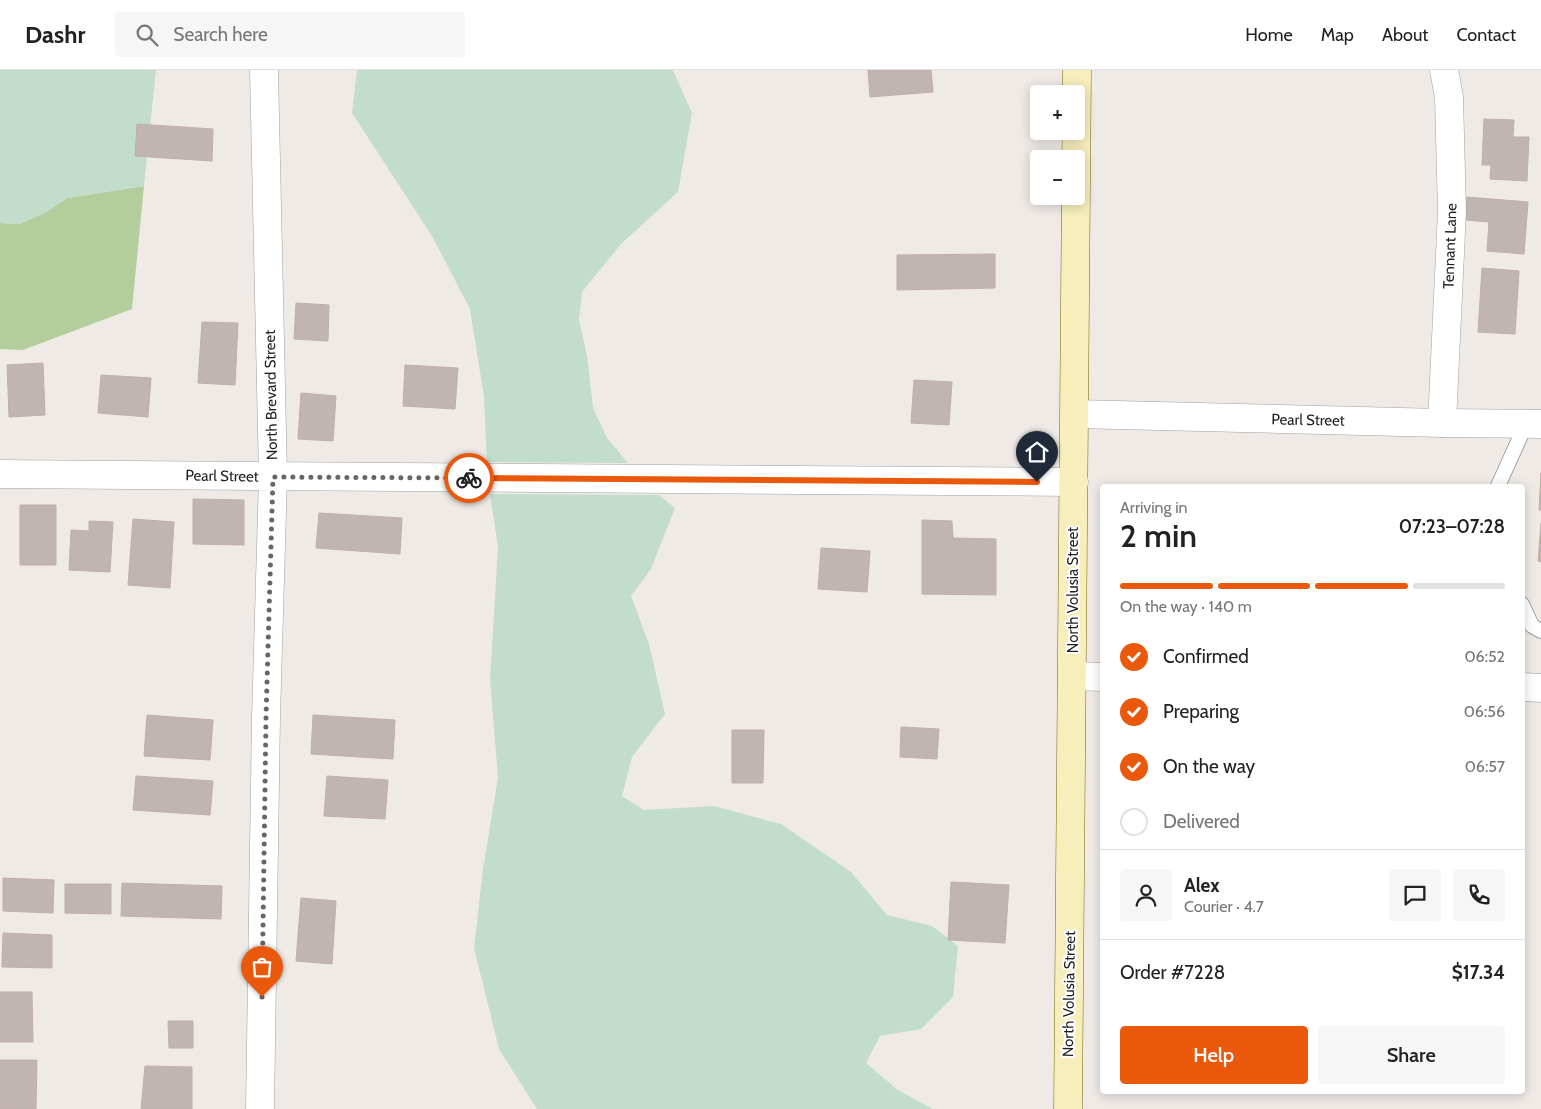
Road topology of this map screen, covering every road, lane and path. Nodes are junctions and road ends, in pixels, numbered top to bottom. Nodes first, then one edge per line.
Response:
1 (264, 70) edge
2 (1078, 70) edge
3 (1444, 70) edge
4 (1075, 414) junction
5 (1442, 423) junction
6 (1534, 424) edge
7 (0, 474) edge
8 (273, 477) junction
9 (1074, 482) junction
10 (1499, 484) edge
11 (1525, 611) edge
12 (1541, 630) edge
13 (1072, 676) junction
14 (1100, 677) edge
15 (1525, 687) edge
16 (1541, 688) edge
17 (260, 1109) edge
18 (1068, 1109) edge

1 - 8 street, North Brevard Street
2 - 4 main road, North Volusia Street
3 - 5 street, Tennant Lane
4 - 5 street, Pearl Street
4 - 9 main road, North Volusia Street
5 - 6 street, Pearl Street
6 - 10 lane
7 - 8 street, Pearl Street
8 - 9 street, Pearl Street
8 - 17 street, North Brevard Street
9 - 13 main road, North Volusia Street
11 - 12 lane
13 - 14 street
13 - 18 main road, North Volusia Street
15 - 16 street

